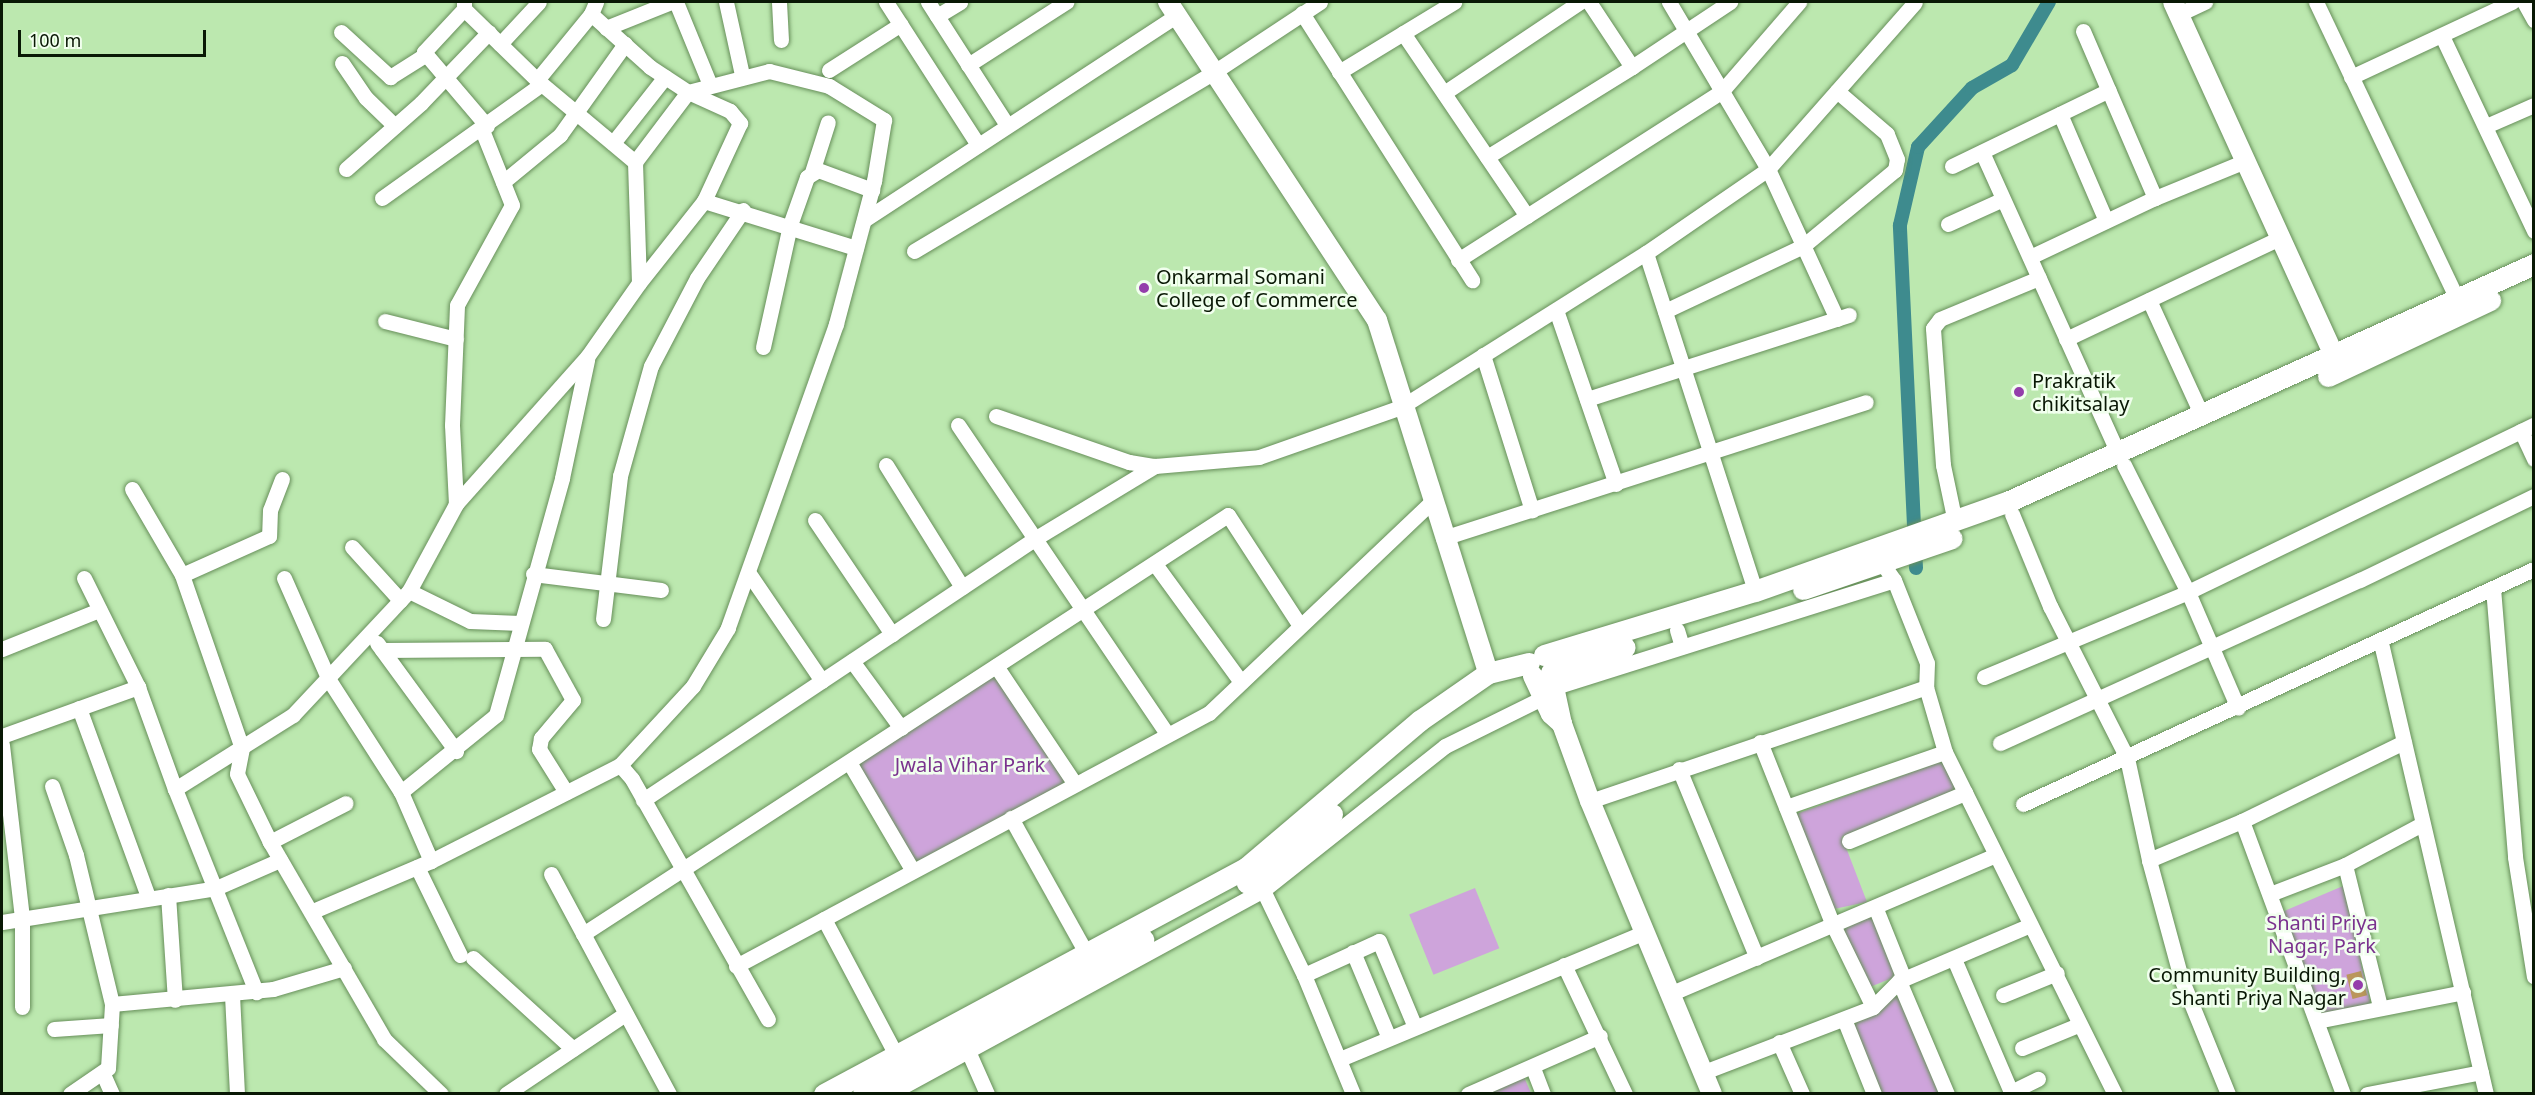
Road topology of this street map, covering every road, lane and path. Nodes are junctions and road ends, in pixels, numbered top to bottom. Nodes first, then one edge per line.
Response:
1 (539, 2) edge
2 (671, 2) edge
3 (676, 2) edge
4 (726, 2) edge
5 (778, 2) edge
6 (886, 2) edge
7 (928, 2) edge
8 (960, 2) edge
9 (1066, 2) edge
10 (1320, 2) edge
11 (1454, 2) edge
12 (1580, 2) edge
13 (1589, 2) edge
14 (1670, 2) edge
15 (1730, 2) edge
16 (1799, 2) edge
17 (1915, 2) edge
18 (2205, 2) edge
19 (2316, 2) edge
20 (2512, 2) edge
21 (2524, 2) edge
22 (464, 5) edge
23 (593, 8) edge
24 (1173, 8) edge
25 (2176, 8) edge
26 (1302, 13) junction
27 (937, 16) junction
28 (2534, 20) edge
29 (901, 24) junction
30 (606, 28) junction
31 (1687, 31) junction
32 (2083, 31) dead end
33 (341, 32) dead end
34 (489, 33) junction
35 (1403, 33) junction
36 (2442, 36) junction
37 (781, 40) dead end
38 (500, 44) junction
39 (625, 44) junction
40 (425, 55) junction
41 (342, 63) dead end
42 (968, 65) junction
43 (1632, 67) junction
44 (829, 70) dead end
45 (1214, 72) junction
46 (1339, 72) junction
47 (742, 75) junction
48 (665, 77) junction
49 (2351, 77) junction
50 (445, 79) junction
51 (539, 82) junction
52 (710, 85) junction
53 (2109, 90) junction
54 (1722, 91) junction
55 (1837, 91) junction
56 (688, 93) junction
57 (1444, 93) junction
58 (2534, 105) edge
59 (577, 113) junction
60 (2060, 114) junction
61 (828, 122) dead end
62 (395, 126) junction
63 (1007, 126) junction
64 (2486, 126) junction
65 (484, 128) junction
66 (613, 143) junction
67 (978, 145) junction
68 (1982, 152) junction
69 (1487, 157) junction
70 (2245, 160) junction
71 (635, 162) junction
72 (1952, 166) dead end
73 (346, 169) dead end
74 (1768, 169) junction
75 (812, 172) junction
76 (504, 182) junction
77 (872, 190) junction
78 (382, 198) dead end
79 (2155, 198) junction
80 (2003, 199) junction
81 (704, 201) junction
82 (743, 210) junction
83 (1527, 216) junction
84 (864, 220) junction
85 (2106, 221) junction
86 (1948, 224) dead end
87 (790, 225) junction
88 (2534, 231) edge
89 (2280, 238) junction
90 (1803, 246) junction
91 (856, 248) junction
92 (914, 251) dead end
93 (1646, 253) junction
94 (2030, 258) junction
95 (1458, 260) junction
96 (2534, 264) edge
97 (2039, 278) junction
98 (2534, 278) edge
99 (1472, 280) dead end
100 (639, 283) junction
101 (2457, 299) junction
102 (2149, 300) junction
103 (1556, 310) junction
104 (1665, 311) junction
105 (385, 321) dead end
106 (456, 339) junction
107 (2066, 339) junction
108 (763, 347) dead end
109 (1483, 356) junction
110 (587, 357) junction
111 (2338, 364) junction
112 (1684, 369) junction
113 (1587, 399) junction
114 (1866, 402) dead end
115 (1401, 407) junction
116 (996, 416) dead end
117 (2202, 417) junction
118 (958, 425) dead end
119 (2527, 428) edge
120 (1711, 454) junction
121 (2121, 459) junction
122 (2534, 459) edge
123 (886, 465) dead end
124 (1155, 466) junction
125 (282, 479) dead end
126 (1616, 484) junction
127 (132, 489) dead end
128 (2534, 496) edge
129 (1431, 502) junction
130 (456, 504) junction
131 (1532, 510) junction
132 (2012, 514) junction
133 (815, 520) dead end
134 (1952, 528) junction
135 (1036, 538) junction
136 (1443, 538) junction
137 (352, 547) dead end
138 (1888, 562) junction
139 (1155, 564) junction
140 (2534, 569) edge
141 (533, 574) junction
142 (182, 575) junction
143 (84, 578) dead end
144 (284, 578) dead end
145 (753, 579) junction
146 (605, 583) junction
147 (962, 587) junction
148 (2493, 588) junction
149 (661, 590) dead end
150 (1755, 591) junction
151 (2188, 592) junction
152 (405, 596) junction
153 (1083, 608) junction
154 (99, 609) junction
155 (603, 619) dead end
156 (520, 623) junction
157 (1300, 626) junction
158 (371, 633) junction
159 (892, 634) junction
160 (2381, 643) junction
161 (2069, 644) junction
162 (516, 646) junction
163 (2214, 647) junction
164 (2, 649) edge
165 (382, 650) junction
166 (852, 661) junction
167 (996, 666) junction
168 (1488, 673) junction
169 (1540, 675) junction
170 (1983, 677) dead end
171 (329, 680) junction
172 (822, 681) junction
173 (1241, 682) junction
174 (138, 687) junction
175 (1926, 687) junction
176 (2100, 698) junction
177 (80, 708) junction
178 (2238, 708) junction
179 (901, 728) junction
180 (1167, 735) junction
181 (2, 736) edge
182 (1760, 742) junction
183 (2404, 742) junction
184 (2000, 743) dead end
185 (2, 745) edge
186 (242, 748) junction
187 (456, 751) junction
188 (1945, 752) junction
189 (2127, 758) junction
190 (849, 762) junction
191 (1679, 769) junction
192 (626, 772) junction
193 (1075, 784) junction
194 (52, 786) dead end
195 (175, 789) junction
196 (401, 792) junction
197 (566, 792) junction
198 (1965, 793) junction
199 (643, 800) junction
200 (1590, 801) junction
201 (346, 803) dead end
202 (2023, 804) dead end
203 (1786, 807) junction
204 (1011, 818) junction
205 (2242, 821) junction
206 (2422, 824) junction
207 (1849, 841) dead end
208 (270, 842) junction
209 (1995, 855) junction
210 (280, 860) junction
211 (2149, 860) junction
212 (424, 864) junction
213 (2345, 865) junction
214 (914, 871) junction
215 (684, 872) junction
216 (551, 874) dead end
217 (1258, 877) junction
218 (216, 888) junction
219 (2270, 894) junction
220 (168, 895) junction
221 (148, 897) junction
222 (88, 906) junction
223 (1876, 909) junction
224 (313, 911) junction
225 (22, 918) junction
226 (824, 919) junction
227 (2, 922) edge
228 (1833, 925) junction
229 (2030, 926) junction
230 (1645, 932) junction
231 (583, 934) junction
232 (1353, 952) junction
233 (1757, 958) junction
234 (1091, 960) junction
235 (1954, 960) junction
236 (1564, 965) junction
237 (736, 966) junction
238 (344, 968) junction
239 (2057, 973) junction
240 (1304, 975) junction
241 (2534, 977) edge
242 (1901, 980) junction
243 (256, 992) junction
244 (2463, 992) junction
245 (1672, 993) junction
246 (232, 994) junction
247 (2003, 995) dead end
248 (175, 1000) junction
249 (112, 1004) junction
250 (2380, 1006) junction
251 (22, 1007) dead end
252 (1873, 1007) junction
253 (625, 1014) junction
254 (768, 1019) dead end
255 (1844, 1019) junction
256 (2317, 1021) junction
257 (111, 1025) junction
258 (2078, 1025) junction
259 (1415, 1027) junction
260 (54, 1029) dead end
261 (1600, 1036) junction
262 (1389, 1038) junction
263 (1779, 1042) junction
264 (966, 1044) junction
265 (2022, 1048) dead end
266 (573, 1049) junction
267 (896, 1054) junction
268 (1340, 1059) junction
269 (1533, 1068) junction
270 (1704, 1072) junction
271 (2481, 1072) junction
272 (103, 1074) junction
273 (2038, 1079) dead end
274 (2012, 1093) edge
275 (70, 1094) edge
276 (112, 1094) edge
277 (237, 1094) edge
278 (441, 1094) edge
279 (506, 1094) edge
280 (669, 1094) edge
281 (824, 1094) edge
282 (863, 1094) edge
283 (889, 1094) edge
284 (987, 1094) edge
285 (1353, 1094) edge
286 (1468, 1094) edge
287 (1543, 1094) edge
288 (1625, 1094) edge
289 (1712, 1094) edge
290 (1802, 1094) edge
291 (1874, 1094) edge
292 (1947, 1094) edge
293 (2115, 1094) edge
294 (2228, 1094) edge
295 (2343, 1094) edge
296 (2367, 1094) edge
297 (2486, 1094) edge

1 - 38 street
2 - 30 street
3 - 52 street
4 - 47 street
5 - 37 street
6 - 29 street
7 - 27 street
8 - 27 street
9 - 42 street
10 - 26 street
11 - 35 street
12 - 57 street
13 - 43 street
14 - 31 street
15 - 31 street
16 - 54 street
17 - 55 street
18 - 25 street
19 - 49 street
20 - 36 street
21 - 28 street
22 - 34 street
22 - 40 street
23 - 30 street
23 - 51 street
24 - 45 street
24 - 63 street
25 - 70 street
26 - 45 street
26 - 46 street
27 - 42 street
29 - 44 street
29 - 67 street
30 - 39 street
31 - 43 street
31 - 54 street
32 - 53 street
33 - 40 street
34 - 38 street
34 - 50 street
35 - 46 street
35 - 57 street
36 - 49 street
36 - 64 street
38 - 51 street
39 - 48 street
39 - 59 street
40 - 50 street
41 - 62 street
42 - 63 street
43 - 69 street
45 - 92 street
45 - 115 street
46 - 95 street
47 - 52 street
47 - 77 street
48 - 56 street
48 - 66 street
49 - 101 street
50 - 62 street
50 - 65 street
51 - 59 street
51 - 65 street
52 - 56 street
53 - 60 street
53 - 79 street
54 - 74 street
54 - 83 street
55 - 74 street
55 - 90 street
56 - 71 street
56 - 81 street
57 - 69 street
58 - 64 street
59 - 66 street
59 - 76 street
60 - 68 street
60 - 85 street
61 - 75 street
62 - 73 street
63 - 67 street
64 - 88 street
65 - 76 street
65 - 78 street
66 - 71 street
67 - 84 street
68 - 72 street
68 - 80 street
69 - 83 street
70 - 79 street
70 - 89 street
71 - 100 street
74 - 90 street
74 - 93 street
75 - 77 street
75 - 87 street
76 - 106 street
77 - 84 street
79 - 85 street
80 - 86 street
80 - 94 street
81 - 82 street
81 - 100 street
82 - 87 street
82 - 146 street
83 - 95 street
84 - 91 street
85 - 94 street
87 - 91 street
87 - 108 street
89 - 102 street
89 - 111 street
90 - 104 street
90 - 112 street
91 - 145 street
93 - 103 street
93 - 104 street
94 - 97 street
95 - 99 street
96 - 101 main road
97 - 107 street
97 - 134 street
98 - 111 main road
100 - 110 street
101 - 111 main road
102 - 107 street
102 - 117 street
103 - 109 street
103 - 113 street
104 - 112 street
105 - 106 street
106 - 130 street
107 - 121 street
109 - 115 street
109 - 131 street
110 - 130 street
110 - 141 street
111 - 117 main road
111 - 121 main road
112 - 113 street
112 - 120 street
113 - 126 street
114 - 120 street
115 - 124 street
115 - 129 street
116 - 124 street
117 - 121 main road
118 - 135 street
119 - 122 street
119 - 151 street
120 - 126 street
120 - 150 street
121 - 132 main road
121 - 134 main road
121 - 151 street
123 - 147 street
124 - 135 street
125 - 142 street
126 - 131 street
127 - 142 street
128 - 163 street
129 - 136 street
129 - 157 street
130 - 152 street
131 - 136 street
132 - 134 main road
132 - 161 street
133 - 159 street
134 - 138 main road
135 - 147 street
135 - 153 street
136 - 168 street
137 - 152 street
138 - 150 main road
138 - 169 main road
138 - 175 street
139 - 153 street
139 - 157 street
139 - 173 street
140 - 148 street
141 - 146 street
141 - 156 street
142 - 186 street
143 - 154 street
144 - 171 street
145 - 172 street
145 - 192 street
146 - 149 street
146 - 155 street
147 - 159 street
148 - 160 street
148 - 241 street
150 - 169 main road
151 - 161 street
151 - 163 street
152 - 156 street
152 - 158 street
153 - 167 street
153 - 180 street
154 - 164 street
154 - 174 street
156 - 162 street
157 - 173 street
158 - 165 street
158 - 171 street
159 - 166 street
160 - 178 street
160 - 183 street
161 - 170 street
161 - 176 street
162 - 165 street
162 - 187 street
162 - 197 street
163 - 176 street
163 - 178 street
165 - 187 street
166 - 172 street
166 - 179 street
167 - 179 street
167 - 193 street
168 - 169 main road
168 - 217 main road
169 - 200 street
169 - 217 street
169 - 217 main road
171 - 186 street
171 - 196 street
172 - 199 street
173 - 180 street
174 - 177 street
174 - 195 street
175 - 182 street
175 - 188 street
176 - 184 street
176 - 189 street
177 - 181 street
177 - 221 street
178 - 189 street
179 - 190 street
180 - 193 street
182 - 191 street
182 - 203 street
183 - 205 street
183 - 206 street
185 - 225 street
186 - 195 street
186 - 208 street
187 - 196 street
188 - 198 street
188 - 203 street
189 - 202 street
189 - 211 street
190 - 214 street
190 - 215 street
191 - 200 street
191 - 233 street
192 - 197 street
192 - 199 street
193 - 204 street
194 - 222 street
195 - 218 street
196 - 212 street
197 - 212 street
198 - 207 street
198 - 209 street
199 - 215 street
200 - 230 street
201 - 208 street
203 - 228 street
204 - 214 street
204 - 234 street
205 - 211 street
205 - 219 street
206 - 213 street
206 - 244 street
208 - 210 street
209 - 223 street
209 - 229 street
210 - 218 street
210 - 224 street
211 - 294 street
212 - 224 street
212 - 266 street
213 - 219 street
213 - 250 street
214 - 226 street
215 - 231 street
215 - 237 street
216 - 231 street
217 - 234 main road
217 - 240 street
217 - 264 street
218 - 220 street
218 - 243 street
219 - 256 street
220 - 221 street
220 - 248 street
221 - 222 street
222 - 225 street
222 - 249 street
223 - 228 street
223 - 242 street
224 - 238 street
225 - 227 street
225 - 251 street
226 - 237 street
226 - 267 street
228 - 233 street
228 - 252 street
229 - 235 street
229 - 239 street
230 - 236 street
230 - 245 street
231 - 253 street
232 - 240 street
232 - 259 street
232 - 262 street
233 - 245 street
234 - 264 main road
234 - 267 main road
235 - 242 street
235 - 274 street
236 - 259 street
236 - 261 street
237 - 254 street
238 - 243 street
238 - 278 street
239 - 247 street
239 - 258 street
240 - 268 street
242 - 252 street
242 - 292 street
243 - 246 street
244 - 250 street
244 - 271 street
245 - 270 street
246 - 248 street
246 - 277 street
248 - 249 street
249 - 257 street
250 - 256 street
252 - 255 street
253 - 266 street
253 - 280 street
255 - 263 street
255 - 291 street
256 - 295 street
257 - 260 street
257 - 272 street
258 - 265 street
258 - 293 street
259 - 262 street
261 - 269 street
261 - 288 street
262 - 268 street
263 - 270 street
263 - 290 street
264 - 282 main road
264 - 283 street
264 - 284 street
266 - 279 street
267 - 281 main road
268 - 285 street
269 - 286 street
269 - 287 street
270 - 289 street
271 - 296 street
271 - 297 street
272 - 275 street
272 - 276 street
273 - 274 street

